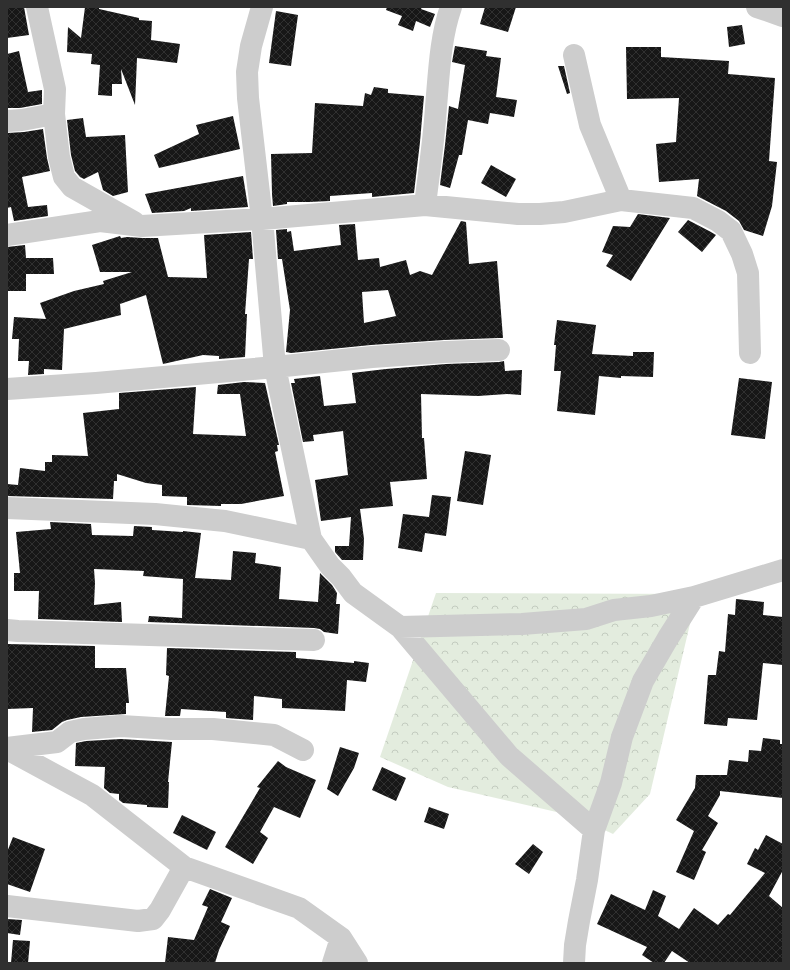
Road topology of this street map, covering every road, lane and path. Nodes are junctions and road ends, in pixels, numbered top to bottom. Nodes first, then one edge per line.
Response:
1 (37, 7) edge
2 (262, 7) edge
3 (450, 7) edge
4 (757, 7) edge
5 (783, 16) edge
6 (574, 55) dead end
7 (54, 114) junction
8 (7, 121) edge
9 (621, 200) junction
10 (425, 205) junction
11 (262, 219) junction
12 (142, 226) junction
13 (7, 235) edge
14 (499, 350) dead end
15 (750, 353) dead end
16 (275, 367) junction
17 (7, 389) edge
18 (7, 508) edge
19 (311, 539) junction
20 (783, 570) edge
21 (694, 597) junction
22 (400, 627) junction
23 (7, 630) edge
24 (314, 640) dead end
25 (7, 748) edge
26 (303, 750) dead end
27 (594, 830) junction
28 (184, 867) junction
29 (7, 906) edge
30 (341, 938) junction
31 (333, 963) edge
32 (357, 963) edge
33 (574, 963) edge

1 - 7 street
2 - 11 street
3 - 10 street
4 - 5 street
6 - 9 street
7 - 8 street
7 - 12 street
9 - 10 street
9 - 15 street
10 - 11 street
11 - 12 street
11 - 16 street
12 - 13 street
14 - 16 street
16 - 17 street
16 - 19 street
18 - 19 street
19 - 22 street
20 - 21 street
21 - 22 street
21 - 27 street
22 - 27 street
23 - 24 street
25 - 26 street
25 - 28 street
27 - 33 street
28 - 29 street
28 - 30 street
30 - 31 street
30 - 32 street

